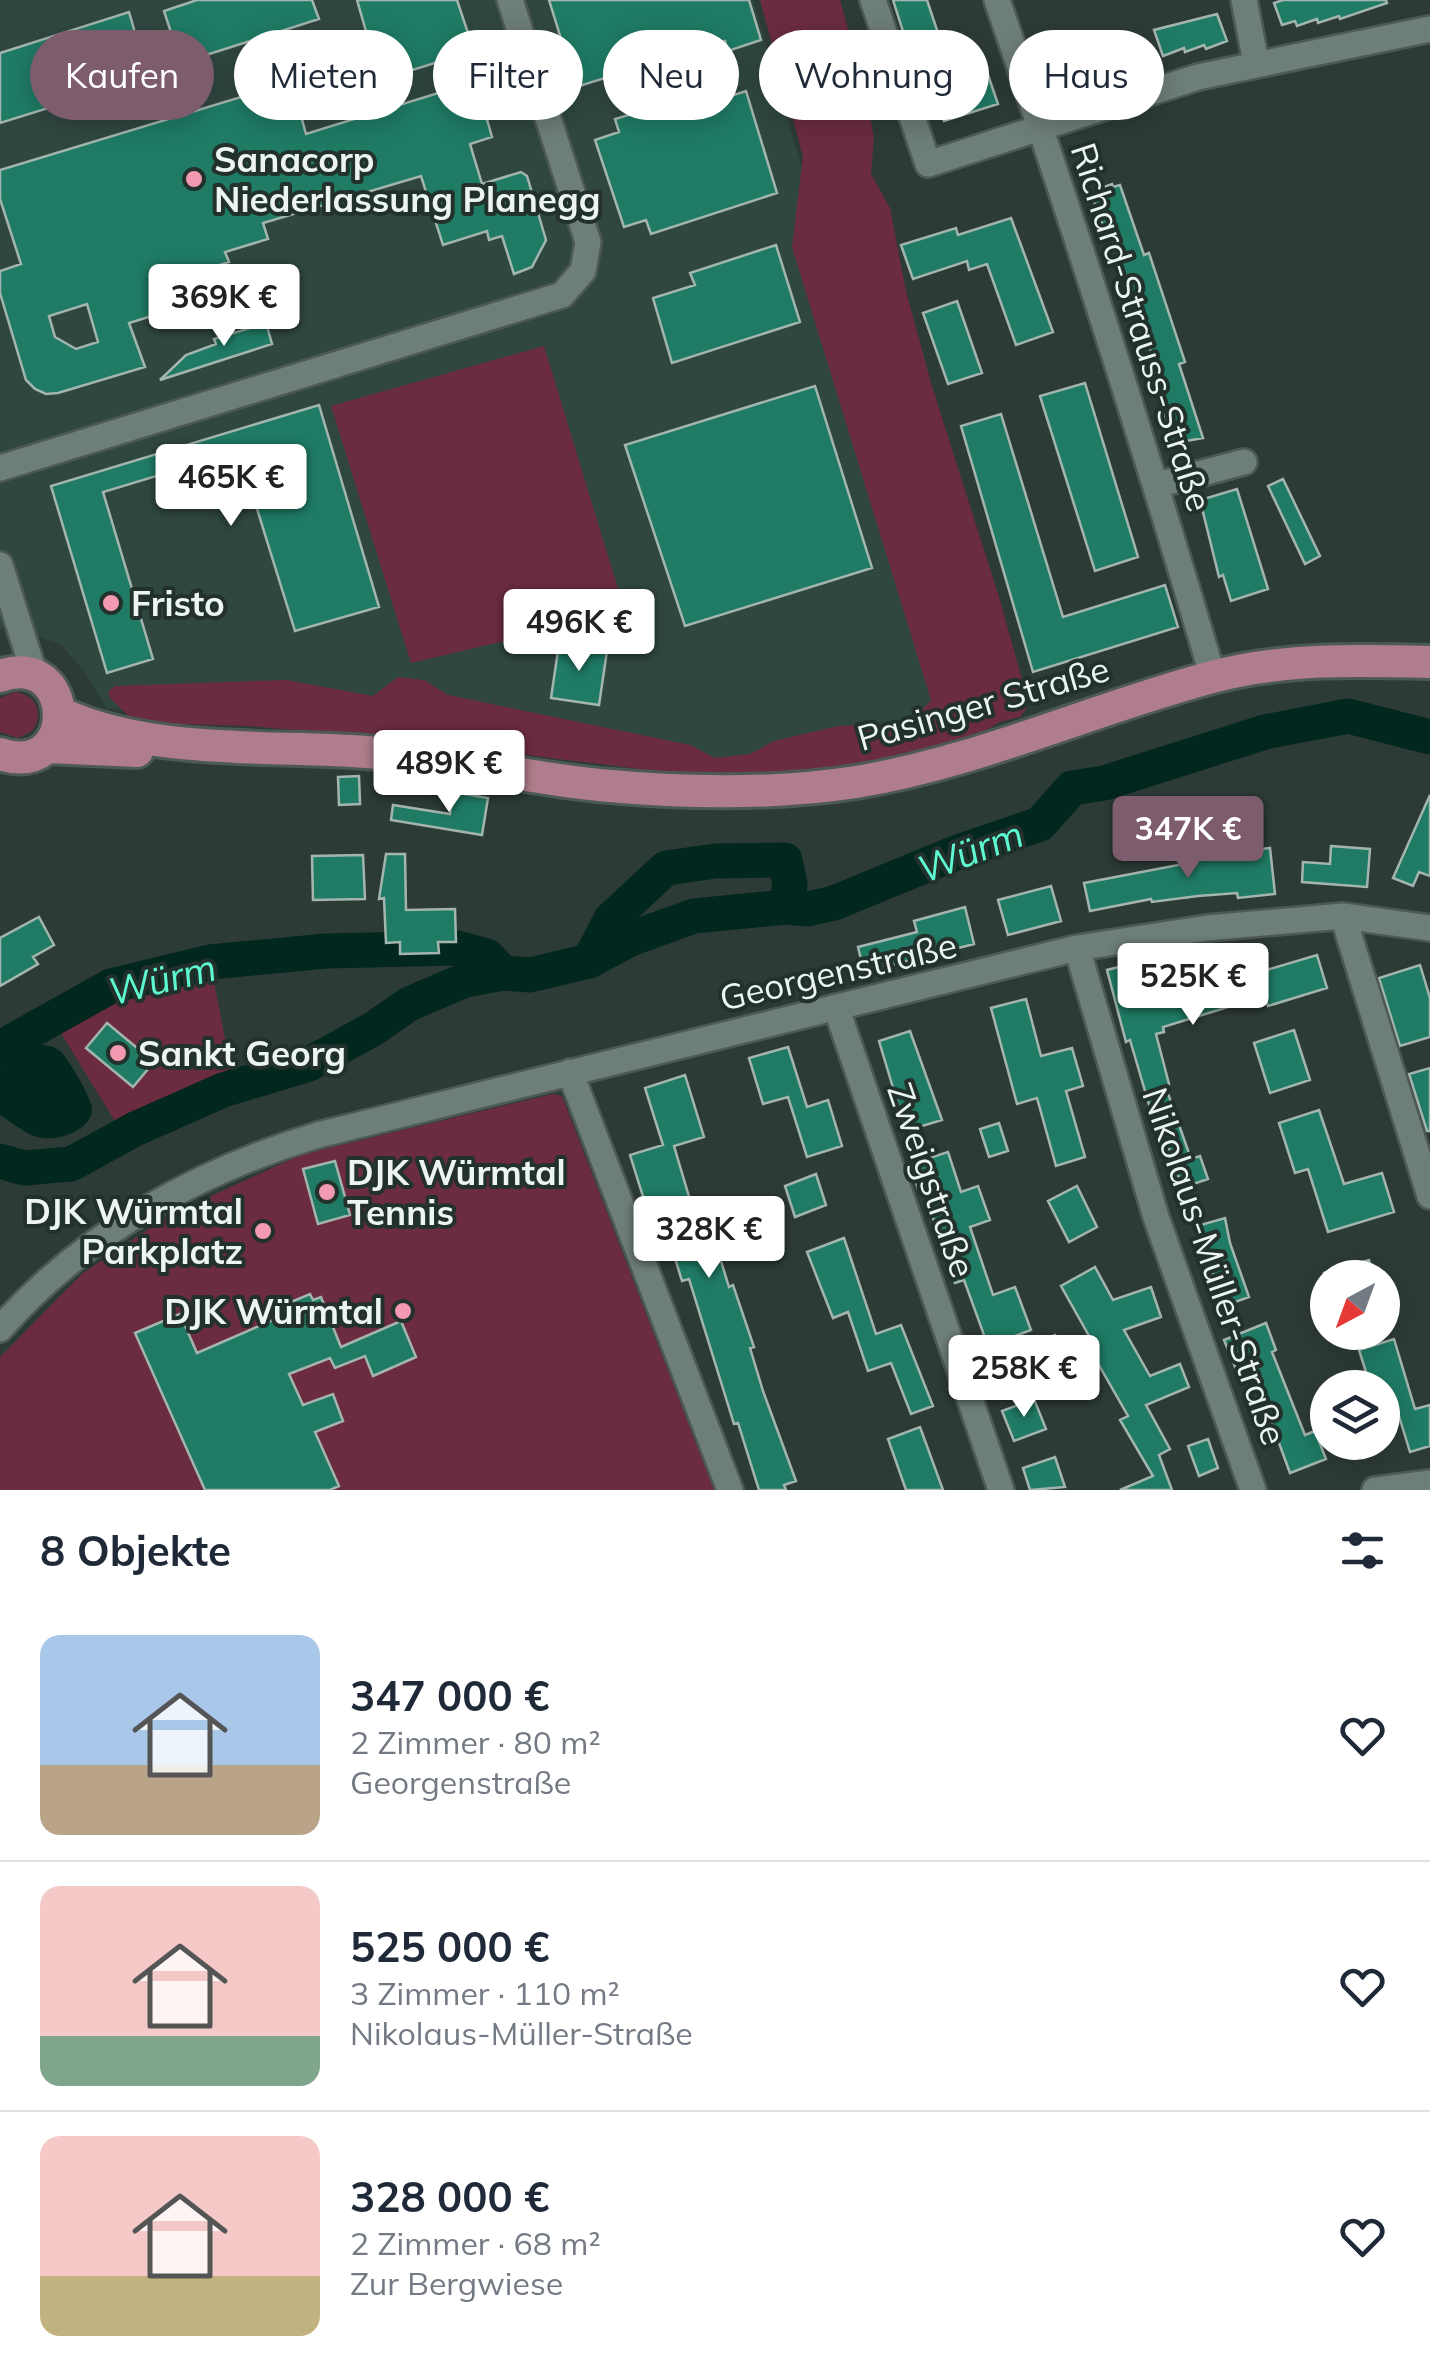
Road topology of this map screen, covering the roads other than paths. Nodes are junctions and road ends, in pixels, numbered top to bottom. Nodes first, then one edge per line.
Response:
1 (510, 0) edge
2 (873, 0) edge
3 (997, 0) edge
4 (1244, 0) edge
5 (1430, 29) edge
6 (1256, 63) junction
7 (1040, 126) junction
8 (1244, 462) dead end
9 (0, 468) edge
10 (1157, 486) junction
11 (0, 565) edge
12 (1430, 662) edge
13 (0, 676) edge
14 (36, 676) junction
15 (1213, 677) junction
16 (60, 712) junction
17 (196, 744) junction
18 (47, 746) junction
19 (0, 754) edge
20 (1342, 916) junction
21 (1430, 928) edge
22 (1077, 948) junction
23 (836, 1007) junction
24 (570, 1072) junction
25 (1430, 1196) edge
26 (0, 1330) edge
27 (1430, 1483) edge
28 (730, 1490) edge
29 (1001, 1490) edge
30 (1253, 1490) edge
31 (1375, 1490) edge

1 - 9 street
2 - 7 street
3 - 7 street, Richard-Strauss-Straße
4 - 6 street
5 - 6 street
6 - 7 street
7 - 10 street, Richard-Strauss-Straße
8 - 10 street
10 - 15 street, Richard-Strauss-Straße
11 - 14 street
12 - 15 main road, Pasinger Straße
13 - 14 main road
14 - 16 main road
15 - 17 main road, Pasinger Straße
16 - 17 main road, Pasinger Straße
16 - 18 main road
17 - 18 main road, Pasinger Straße
18 - 19 main road, Pasinger Straße
20 - 21 street, Georgenstraße
20 - 22 street, Georgenstraße
20 - 25 street
22 - 23 street, Georgenstraße
22 - 30 street, Nikolaus-Müller-Straße
23 - 24 street, Georgenstraße
23 - 29 street, Zweigstraße
24 - 26 street, Georgenstraße
24 - 28 street
27 - 31 street

